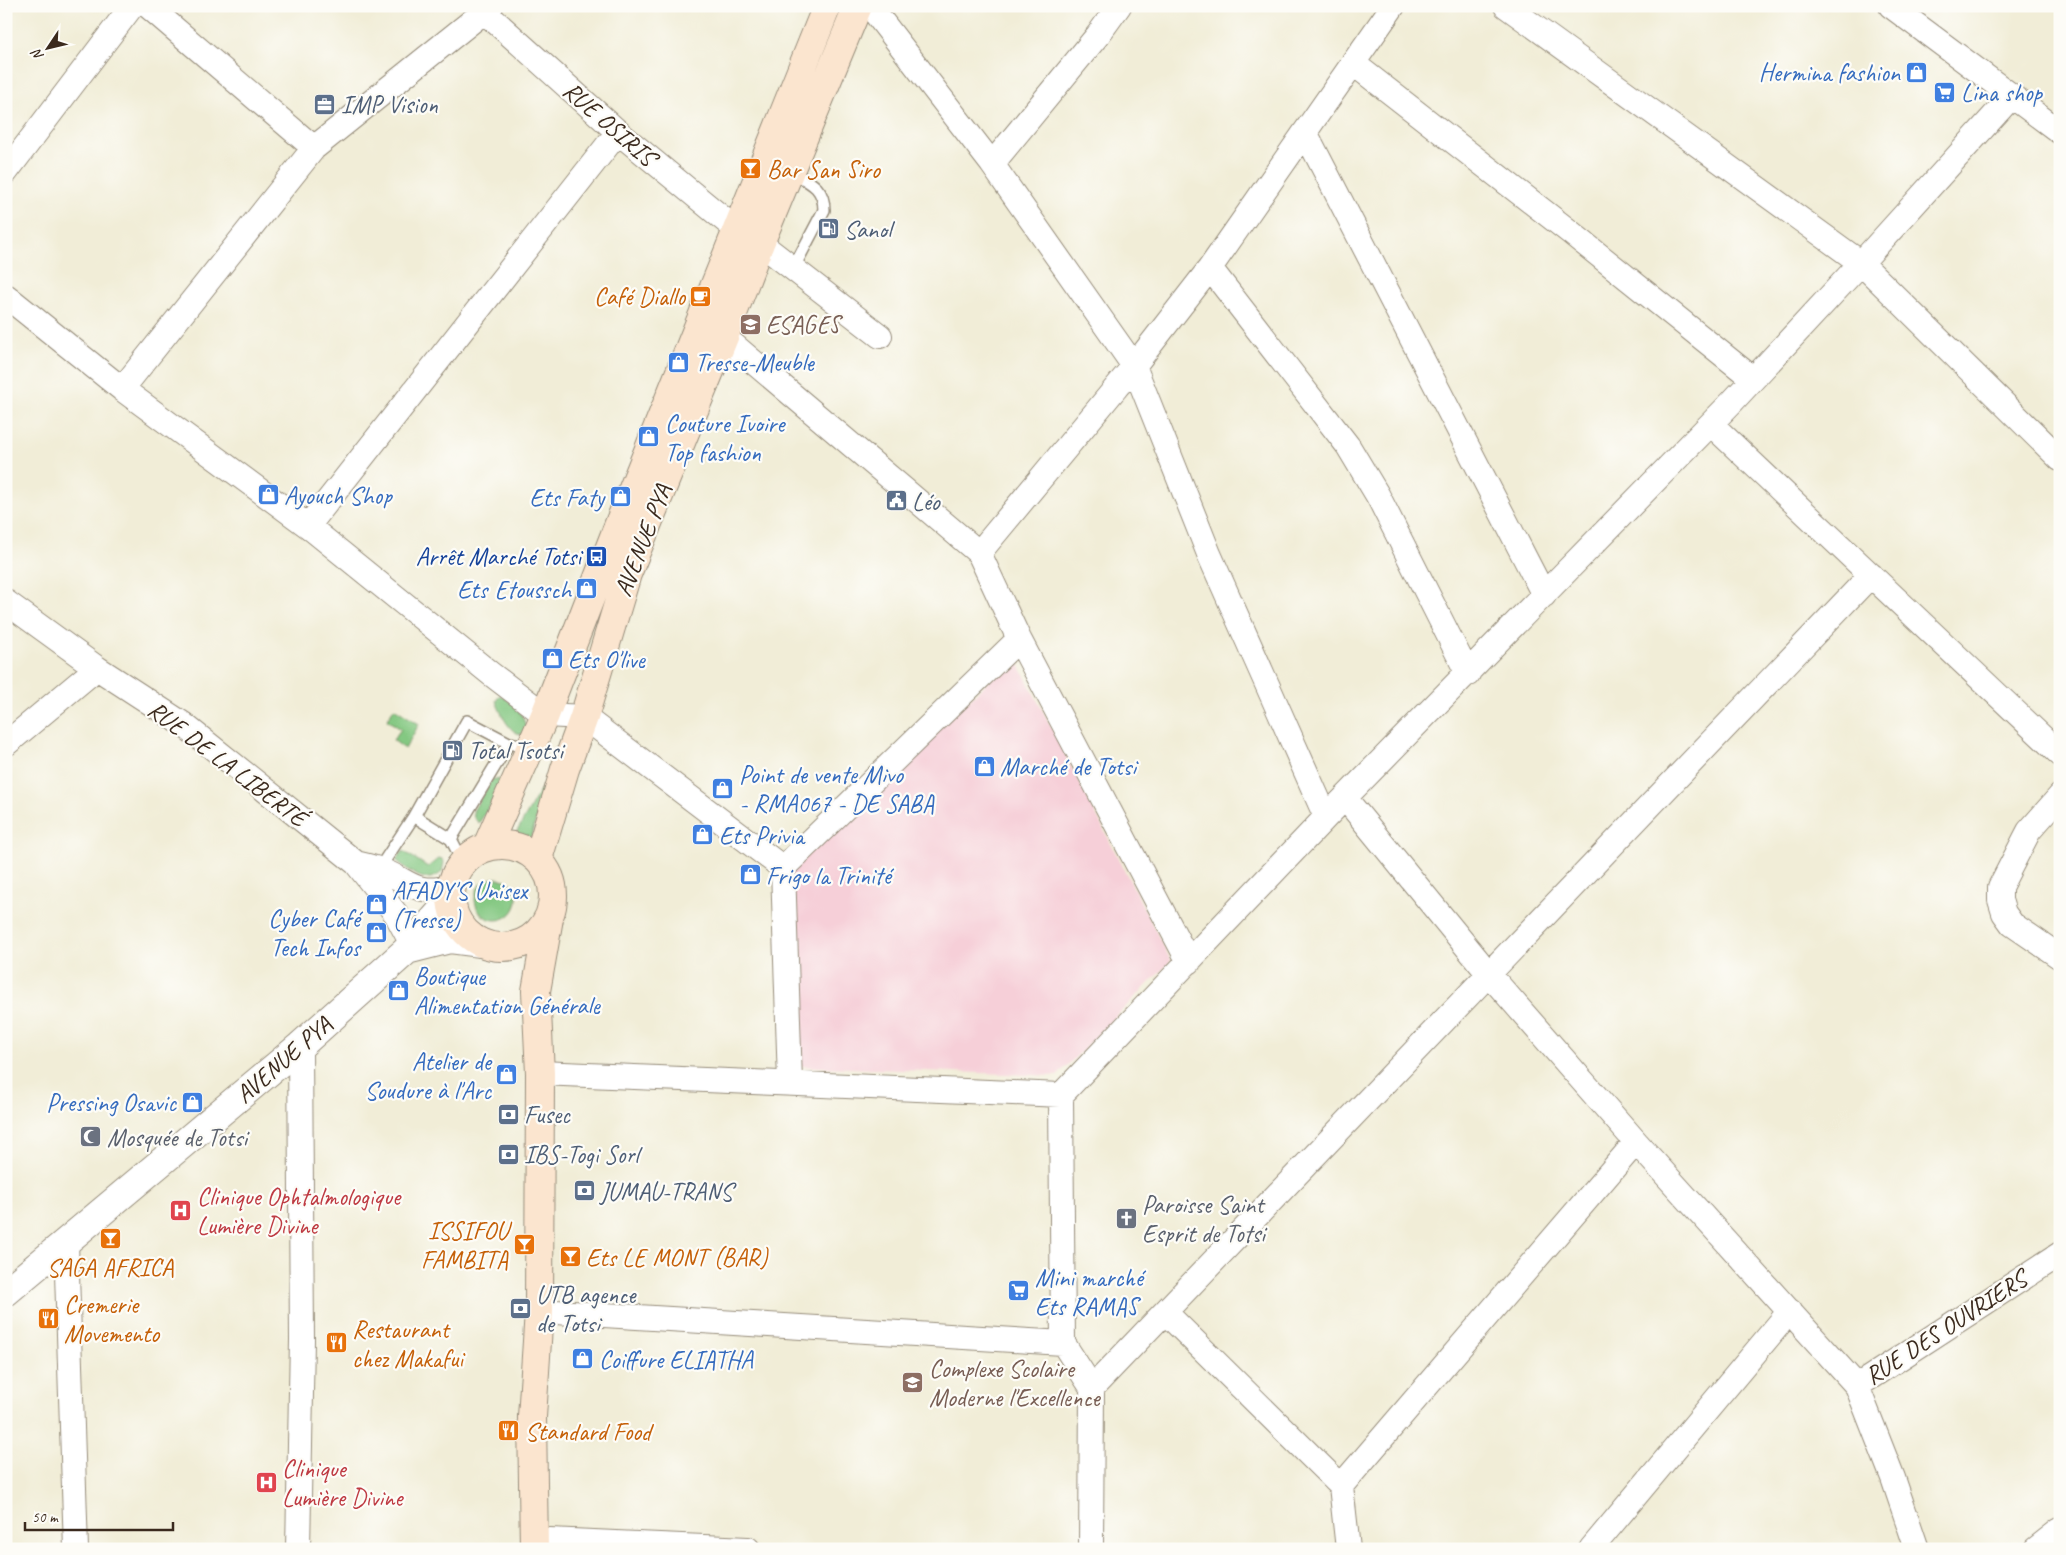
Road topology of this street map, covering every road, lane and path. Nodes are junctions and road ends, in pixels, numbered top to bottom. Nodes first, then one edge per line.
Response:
1 (132, 6) edge
2 (148, 6) edge
3 (828, 6) edge
4 (858, 6) edge
5 (870, 6) edge
6 (1119, 6) edge
7 (1394, 6) edge
8 (1506, 6) edge
9 (1892, 6) edge
10 (485, 8) edge
11 (1354, 64) junction
12 (2012, 96) junction
13 (618, 132) junction
14 (1305, 132) junction
15 (2060, 132) edge
16 (314, 148) junction
17 (992, 164) junction
18 (778, 166) junction
19 (6, 172) edge
20 (749, 237) junction
21 (1862, 263) junction
22 (1210, 268) junction
23 (792, 269) junction
24 (6, 296) edge
25 (880, 336) dead end
26 (724, 337) junction
27 (1134, 366) junction
28 (1752, 378) junction
29 (122, 389) junction
30 (1711, 424) junction
31 (2060, 459) edge
32 (308, 526) junction
33 (978, 553) junction
34 (1871, 575) junction
35 (1544, 595) junction
36 (6, 602) edge
37 (1019, 639) junction
38 (97, 668) junction
39 (1468, 674) junction
40 (545, 715) junction
41 (584, 717) junction
42 (6, 744) edge
43 (520, 745) junction
44 (2060, 754) edge
45 (440, 770) junction
46 (452, 774) dead end
47 (2060, 796) edge
48 (1345, 798) junction
49 (414, 816) junction
50 (1326, 817) junction
51 (487, 846) junction
52 (457, 850) junction
53 (538, 859) junction
54 (356, 863) junction
55 (783, 868) junction
56 (379, 869) junction
57 (451, 894) junction
58 (549, 918) junction
59 (481, 943) junction
60 (517, 946) junction
61 (410, 947) junction
62 (2060, 957) edge
63 (1189, 962) junction
64 (1488, 973) junction
65 (536, 991) junction
66 (300, 1046) junction
67 (540, 1072) junction
68 (790, 1082) junction
69 (1062, 1095) junction
70 (1636, 1142) junction
71 (66, 1243) junction
72 (2060, 1254) edge
73 (6, 1292) edge
74 (539, 1311) junction
75 (1790, 1311) junction
76 (1165, 1312) junction
77 (1063, 1343) junction
78 (1857, 1386) junction
79 (1092, 1388) junction
80 (1341, 1486) junction
81 (2060, 1530) edge
82 (544, 1546) edge
83 (76, 1549) edge
84 (298, 1549) edge
85 (748, 1549) edge
86 (1091, 1549) edge
87 (1348, 1549) edge
88 (1591, 1549) edge
89 (1917, 1549) edge
90 (2036, 1549) edge

1 - 19 street
2 - 16 street
3 - 18 main road, AVENUE PYA
4 - 18 main road, AVENUE PYA
5 - 17 street
6 - 17 street
7 - 11 street
8 - 21 street
9 - 12 street
10 - 13 street, RUE OSIRIS
10 - 16 street
11 - 14 street
11 - 28 street
12 - 15 street
12 - 21 street
13 - 20 street, RUE OSIRIS
13 - 32 street
14 - 22 street
14 - 35 street
16 - 29 street
17 - 27 street
18 - 20 main road, AVENUE PYA
18 - 23 lane
20 - 23 street, RUE OSIRIS
20 - 26 main road, AVENUE PYA
20 - 40 main road, AVENUE PYA
21 - 28 street
21 - 31 street
22 - 27 street
22 - 39 street
23 - 25 street, RUE OSIRIS
24 - 29 street
26 - 33 street
26 - 41 main road, AVENUE PYA
27 - 33 street
27 - 50 street
28 - 30 street
29 - 32 street
30 - 34 street
30 - 35 street
32 - 40 street
33 - 37 street
34 - 44 street
34 - 64 street
35 - 39 street
36 - 38 street, RUE DE LA LIBERTÉ
37 - 55 street
37 - 63 street
38 - 42 street
38 - 54 street, RUE DE LA LIBERTÉ
39 - 48 street
40 - 41 street
40 - 43 main road, AVENUE PYA
41 - 53 main road, AVENUE PYA
41 - 55 street
43 - 45 lane
43 - 51 main road, AVENUE PYA
43 - 52 lane
45 - 46 lane
45 - 49 lane
47 - 62 street
48 - 50 street
48 - 64 street
49 - 52 lane
49 - 56 lane
50 - 63 street
51 - 52 main road
51 - 53 main road
52 - 57 main road
53 - 58 main road
54 - 56 street
54 - 61 street
55 - 68 street
56 - 57 street
57 - 59 main road
57 - 61 street, AVENUE PYA
58 - 60 main road
58 - 65 main road
59 - 60 main road
59 - 61 street
60 - 65 main road
61 - 66 street, AVENUE PYA
63 - 69 street
64 - 70 street
64 - 76 street
65 - 67 main road
66 - 71 street, AVENUE PYA
66 - 84 street
67 - 68 street
67 - 74 main road
68 - 69 street
69 - 77 street
70 - 75 street
70 - 80 street
71 - 73 street, AVENUE PYA
71 - 83 street
72 - 78 street, RUE DES OUVRIERS
74 - 77 street
74 - 82 main road
75 - 78 street
75 - 88 street
76 - 79 street
76 - 80 street
77 - 79 street
78 - 89 street
79 - 86 street
80 - 87 street
81 - 90 street
82 - 85 street

